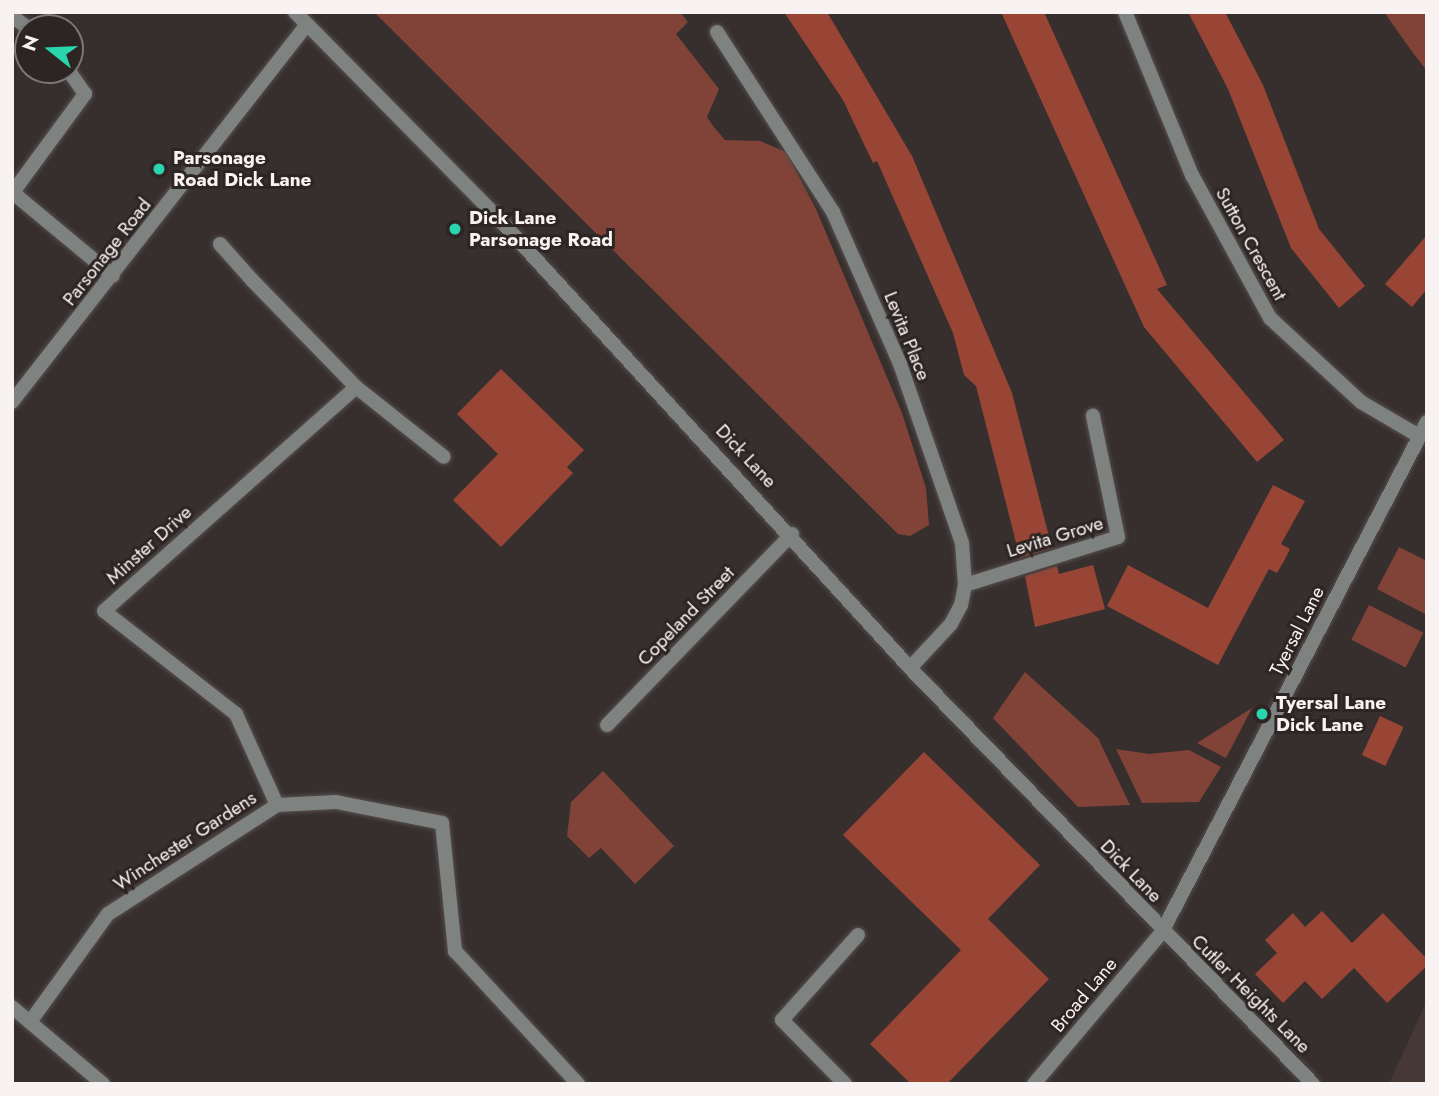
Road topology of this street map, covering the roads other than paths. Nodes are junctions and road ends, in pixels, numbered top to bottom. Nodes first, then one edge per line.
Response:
1 (295, 12) edge
2 (1125, 12) edge
3 (307, 24) junction
4 (717, 32) dead end
5 (78, 84) edge
6 (12, 192) edge
7 (220, 244) dead end
8 (113, 276) junction
9 (356, 387) junction
10 (12, 402) edge
11 (1093, 416) dead end
12 (1427, 422) edge
13 (1419, 436) junction
14 (444, 457) dead end
15 (792, 534) junction
16 (965, 584) junction
17 (911, 668) junction
18 (607, 725) dead end
19 (276, 805) junction
20 (1162, 932) junction
21 (858, 935) dead end
22 (12, 1007) edge
23 (30, 1022) junction
24 (103, 1084) edge
25 (578, 1084) edge
26 (845, 1084) edge
27 (1034, 1084) edge
28 (1313, 1084) edge

1 - 3 street, Dick Lane
2 - 13 street, Sutton Crescent
3 - 8 street, Parsonage Road
3 - 15 street, Dick Lane
4 - 16 street, Levita Place
5 - 6 street
6 - 8 street
7 - 9 street
8 - 10 street, Parsonage Road
9 - 14 street
9 - 19 street, Minster Drive
11 - 16 street, Levita Grove
12 - 13 street, Tyersal Lane
13 - 20 street, Tyersal Lane
15 - 17 street, Dick Lane
15 - 18 street, Copeland Street
16 - 17 street, Levita Place
17 - 20 street, Dick Lane
19 - 23 street, Winchester Gardens
19 - 25 street, Winchester Gardens
20 - 27 street, Broad Lane
20 - 28 street, Cutler Heights Lane
21 - 26 street
22 - 23 street
23 - 24 street

